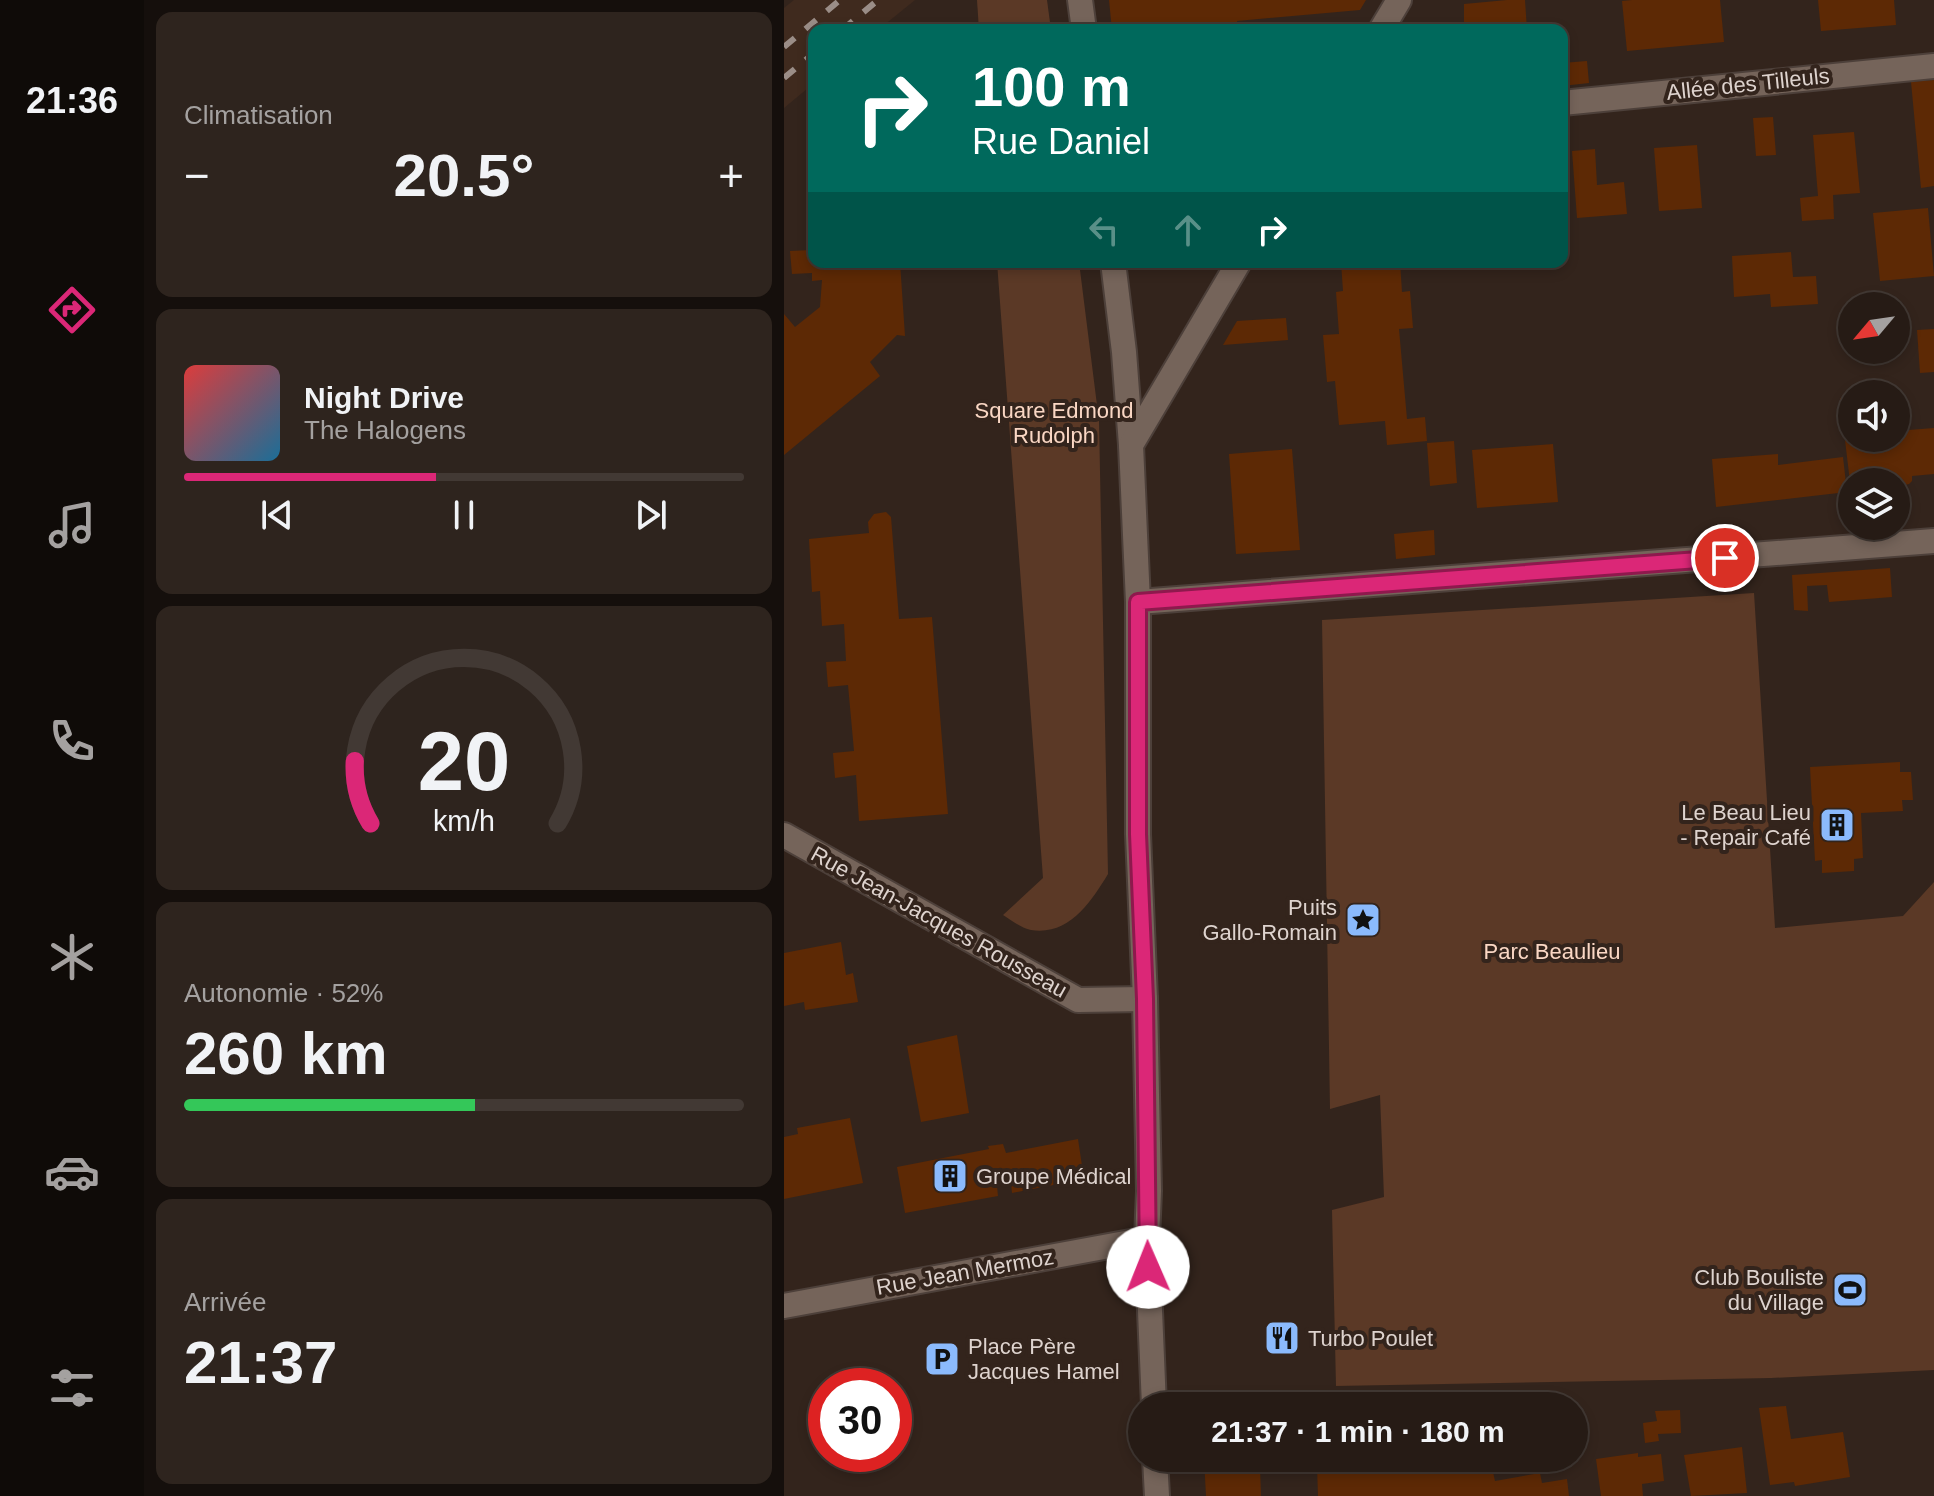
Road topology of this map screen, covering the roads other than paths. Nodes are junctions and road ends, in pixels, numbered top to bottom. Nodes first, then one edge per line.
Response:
1 (1080, 0) edge
2 (1399, 0) edge
3 (1083, 24) edge
4 (1385, 24) edge
5 (1934, 66) edge
6 (1568, 102) edge
7 (1114, 268) edge
8 (1235, 268) edge
9 (1131, 445) junction
10 (1934, 541) edge
11 (1138, 602) junction
12 (784, 835) edge
13 (1145, 999) junction
14 (1147, 1239) junction
15 (784, 1306) edge
16 (1153, 1392) edge
17 (1156, 1472) edge
18 (1157, 1496) edge

1 - 3 street
2 - 4 street
5 - 6 street, Allée des Tilleuls
7 - 9 street
8 - 9 street
9 - 11 street
10 - 11 street
11 - 13 street
12 - 13 street, Rue Jean-Jacques Rousseau
13 - 14 street
14 - 15 street, Rue Jean Mermoz
14 - 16 street
17 - 18 street

